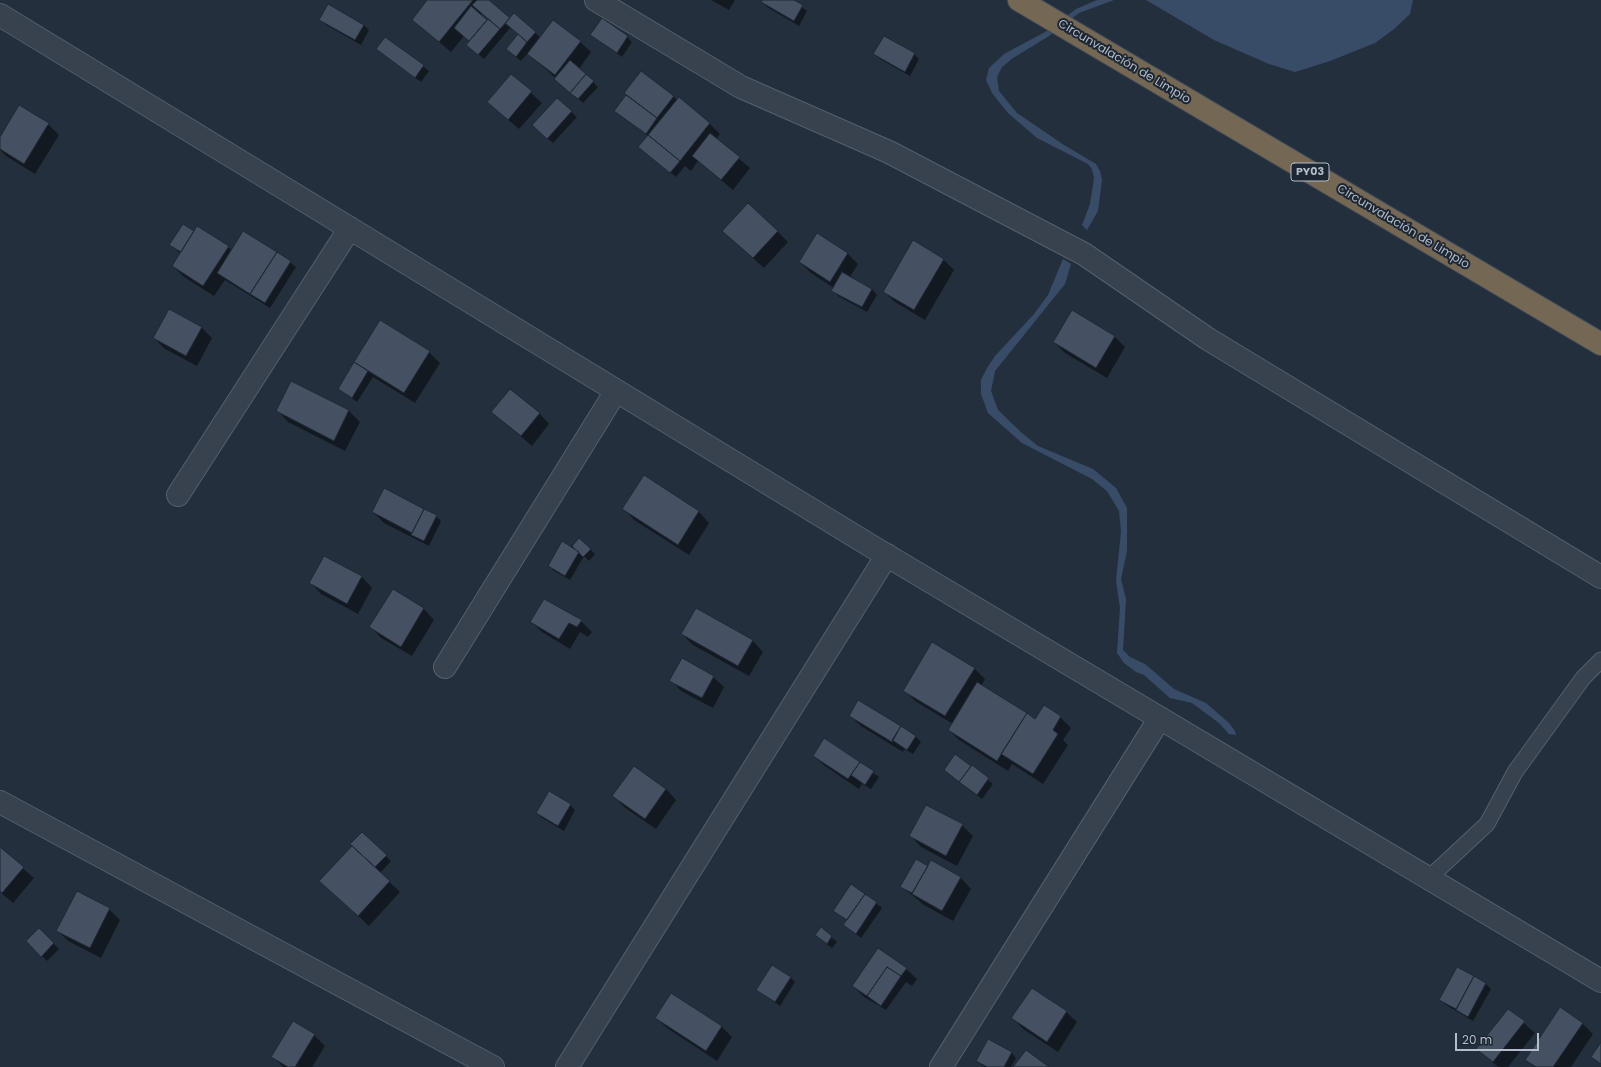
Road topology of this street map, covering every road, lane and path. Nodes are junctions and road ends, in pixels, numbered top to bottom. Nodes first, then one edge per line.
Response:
1 (596, 0) edge
2 (1019, 0) edge
3 (0, 15) edge
4 (350, 228) junction
5 (1601, 344) edge
6 (616, 391) junction
7 (178, 495) dead end
8 (887, 555) junction
9 (1601, 577) edge
10 (1601, 660) edge
11 (445, 667) dead end
12 (1160, 718) junction
13 (0, 802) edge
14 (1429, 878) junction
15 (1601, 981) edge
16 (493, 1067) edge
17 (567, 1067) edge
18 (941, 1067) edge

1 - 9 street
2 - 5 highway, Circunvalación de Limpio / PY03
3 - 4 street
4 - 6 street
4 - 7 street
6 - 8 street
6 - 11 street
8 - 12 street
8 - 17 street
10 - 14 lane
12 - 14 street
12 - 18 street
13 - 16 street
14 - 15 street

